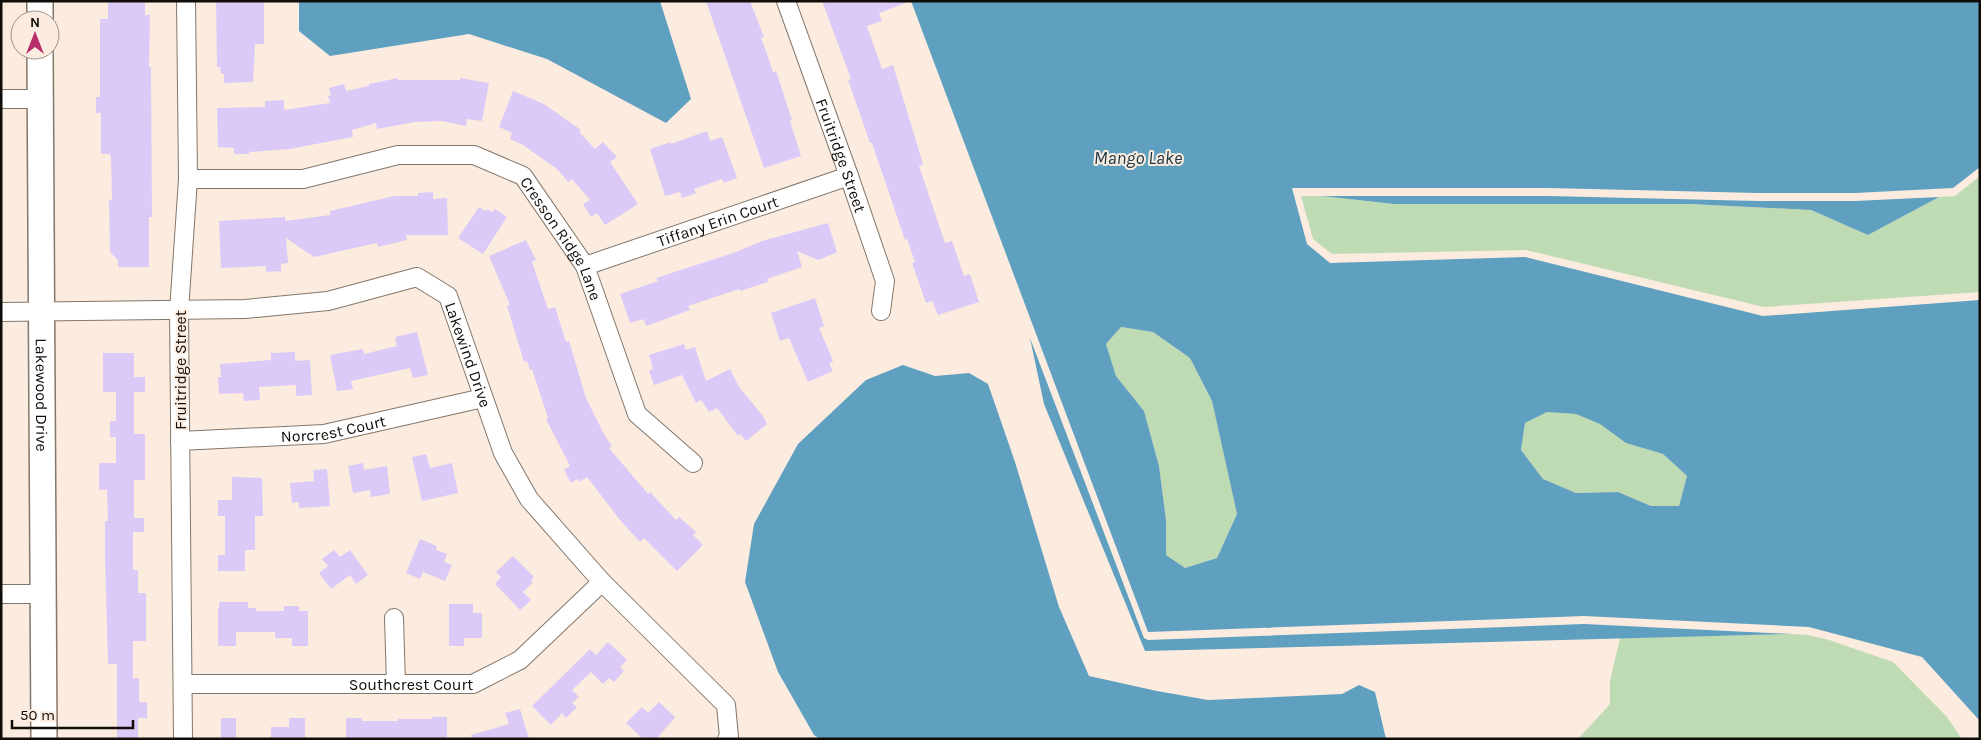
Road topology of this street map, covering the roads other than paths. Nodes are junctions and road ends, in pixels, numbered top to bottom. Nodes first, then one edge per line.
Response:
1 (186, 1) edge
2 (786, 1) edge
3 (40, 60) edge
4 (40, 99) junction
5 (1, 100) edge
6 (849, 176) junction
7 (188, 179) junction
8 (585, 266) junction
9 (179, 311) junction
10 (881, 311) dead end
11 (1, 312) edge
12 (42, 312) junction
13 (483, 398) junction
14 (180, 441) junction
15 (692, 463) dead end
16 (602, 582) junction
17 (1, 594) edge
18 (43, 594) junction
19 (394, 618) dead end
20 (183, 684) junction
21 (396, 684) junction
22 (44, 739) edge
23 (183, 739) edge
24 (727, 739) edge

1 - 7 street, Fruitridge Street
2 - 6 street, Fruitridge Street
3 - 4 street, Lakewood Drive
4 - 5 street
4 - 12 street, Lakewood Drive
6 - 8 street, Tiffany Erin Court
6 - 10 street, Fruitridge Street
7 - 8 street, Cresson Ridge Lane
7 - 9 street, Fruitridge Street
8 - 15 street, Cresson Ridge Lane
9 - 12 street, Lakewind Drive
9 - 13 street, Lakewind Drive
9 - 14 street, Fruitridge Street
11 - 12 street, Lakewind Drive
12 - 18 street, Lakewood Drive
13 - 14 street, Norcrest Court
13 - 16 street, Lakewind Drive
14 - 20 street, Fruitridge Street
16 - 21 street, Southcrest Court
16 - 24 street, Lakewind Drive
17 - 18 street
18 - 22 street, Lakewood Drive
19 - 21 street
20 - 21 street, Southcrest Court
20 - 23 street, Fruitridge Street

